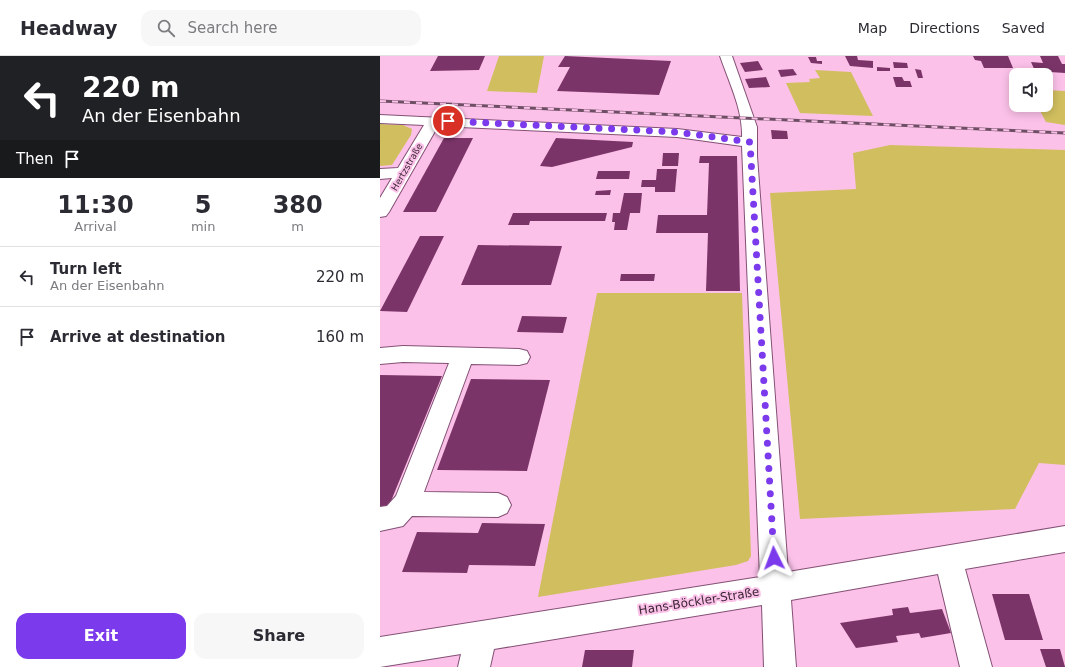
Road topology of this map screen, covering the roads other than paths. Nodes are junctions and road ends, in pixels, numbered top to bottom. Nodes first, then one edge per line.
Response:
1 (726, 56) edge
2 (380, 119) edge
3 (434, 121) junction
4 (750, 142) junction
5 (404, 172) junction
6 (380, 174) edge
7 (380, 212) edge
8 (380, 356) edge
9 (463, 356) junction
10 (519, 357) dead end
11 (406, 504) junction
12 (498, 505) dead end
13 (380, 519) edge
14 (1065, 539) edge
15 (948, 558) junction
16 (776, 589) junction
17 (481, 637) junction
18 (380, 652) edge
19 (474, 667) edge
20 (780, 667) edge
21 (976, 667) edge

1 - 4 street
2 - 3 street
3 - 4 street
3 - 5 street, Hertzstraße
4 - 16 street
5 - 6 street
5 - 7 street, Hertzstraße
8 - 9 street
9 - 10 street
9 - 11 street
11 - 12 street
11 - 13 street
14 - 15 street, Hans-Böckler-Straße
15 - 16 street, Hans-Böckler-Straße
15 - 21 street
16 - 17 street, Hans-Böckler-Straße
16 - 20 street
17 - 18 street, Hans-Böckler-Straße
17 - 19 street

